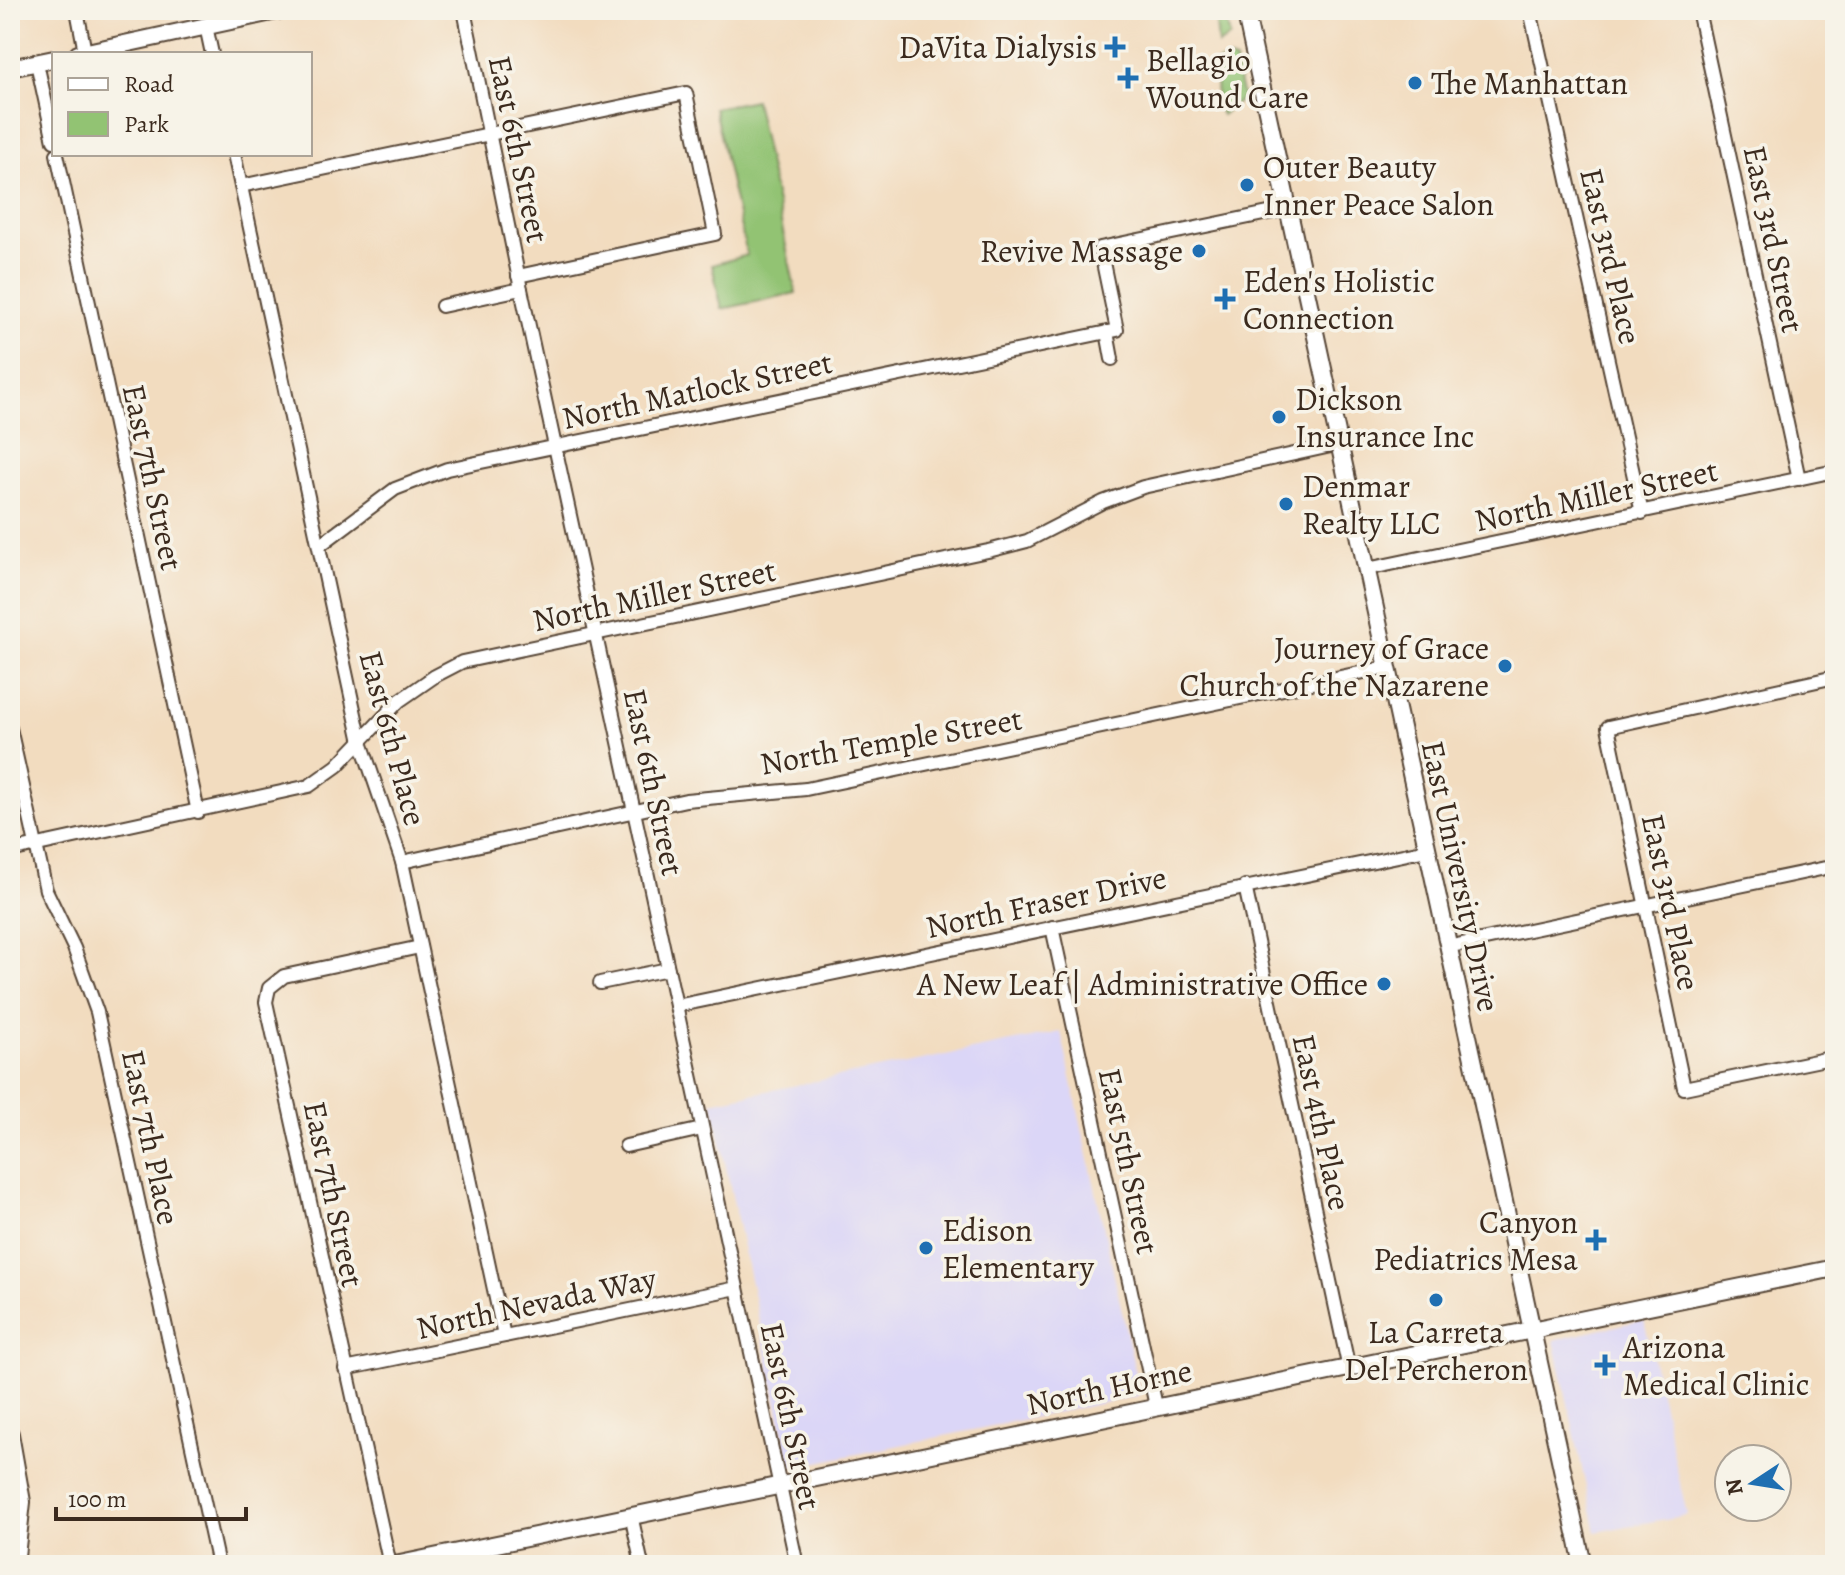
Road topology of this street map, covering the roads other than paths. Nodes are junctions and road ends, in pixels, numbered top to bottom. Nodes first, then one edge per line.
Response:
1 (77, 10) edge
2 (281, 10) edge
3 (464, 10) edge
4 (1245, 10) edge
5 (1530, 10) edge
6 (1698, 10) edge
7 (206, 26) junction
8 (82, 52) edge
9 (87, 52) edge
10 (212, 52) edge
11 (46, 61) edge
12 (10, 68) edge
13 (52, 121) edge
14 (488, 134) junction
15 (57, 156) edge
16 (234, 156) edge
17 (241, 186) junction
18 (1288, 209) junction
19 (520, 283) junction
20 (442, 306) dead end
21 (1107, 332) junction
22 (1112, 359) dead end
23 (1340, 444) junction
24 (556, 445) junction
25 (1835, 471) edge
26 (1799, 479) junction
27 (1642, 513) junction
28 (319, 546) junction
29 (1367, 569) junction
30 (596, 633) junction
31 (1388, 667) junction
32 (1835, 677) edge
33 (10, 728) edge
34 (361, 742) junction
35 (198, 812) junction
36 (635, 813) junction
37 (35, 846) junction
38 (1427, 850) junction
39 (10, 851) edge
40 (402, 862) junction
41 (1835, 866) edge
42 (1245, 886) junction
43 (1645, 906) junction
44 (1052, 927) junction
45 (420, 947) junction
46 (1447, 947) junction
47 (668, 969) junction
48 (600, 983) dead end
49 (676, 1006) junction
50 (1835, 1057) edge
51 (702, 1129) junction
52 (626, 1146) dead end
53 (1835, 1268) edge
54 (737, 1288) junction
55 (1533, 1331) junction
56 (504, 1336) junction
57 (345, 1369) junction
58 (1349, 1369) junction
59 (1156, 1406) junction
60 (10, 1434) edge
61 (780, 1484) junction
62 (631, 1515) junction
63 (483, 1547) junction
64 (15, 1565) edge
65 (218, 1565) edge
66 (393, 1565) edge
67 (487, 1565) edge
68 (642, 1565) edge
69 (797, 1565) edge
70 (1583, 1565) edge

1 - 8 street
2 - 7 main road
3 - 14 street, East 6th Street
4 - 18 main road, East University Drive
5 - 27 street, East 3rd Place
6 - 26 street, East 3rd Street
7 - 9 main road
7 - 10 street
11 - 12 main road
11 - 13 street
14 - 17 street
14 - 19 street, East 6th Street
14 - 19 street
15 - 35 street, East 7th Street
16 - 17 street, East 6th Place
17 - 28 street, East 6th Place
18 - 21 street
18 - 23 main road, East University Drive
19 - 20 street
19 - 24 street, East 6th Street
21 - 22 street
21 - 24 street, North Matlock Street
23 - 29 main road, East University Drive
23 - 30 street, North Miller Street
24 - 28 street, North Matlock Street
24 - 30 street, East 6th Street
25 - 26 street, North Miller Street
26 - 27 street, North Miller Street
27 - 29 street, North Miller Street
28 - 34 street, East 6th Place
29 - 31 main road, East University Drive
30 - 34 street, North Miller Street
30 - 36 street, East 6th Street
31 - 36 street, North Temple Street
31 - 38 main road, East University Drive
32 - 43 street, East 3rd Place
33 - 37 street, East 7th Place
34 - 35 street, North Miller Street
34 - 40 street, East 6th Place
35 - 37 street, North Miller Street
36 - 40 street, North Temple Street
36 - 47 street, East 6th Street
37 - 39 street, North Miller Street
37 - 65 street, East 7th Place
38 - 42 street, North Fraser Drive
38 - 46 main road, East University Drive
40 - 45 street, East 6th Place
41 - 43 street
42 - 44 street, North Fraser Drive
42 - 58 street, East 4th Place
43 - 46 street
43 - 50 street, East 3rd Place
44 - 49 street, North Fraser Drive
44 - 59 street, East 5th Street
45 - 56 street, East 6th Place
45 - 57 street, East 7th Street
46 - 55 main road, East University Drive
47 - 48 street
47 - 49 street, East 6th Street
49 - 51 street, East 6th Street
51 - 52 street
51 - 54 street, East 6th Street
53 - 55 main road, North Horne
54 - 56 street, North Nevada Way
54 - 61 street, East 6th Street
55 - 58 main road, North Horne
55 - 70 main road, East University Drive
56 - 57 street, North Nevada Way
57 - 66 street, East 7th Street
58 - 59 main road, North Horne
59 - 61 main road, North Horne
60 - 64 main road
61 - 62 main road, North Horne
61 - 69 street, East 6th Street
62 - 63 main road, North Horne
62 - 68 street
63 - 66 main road, North Horne
63 - 67 street

